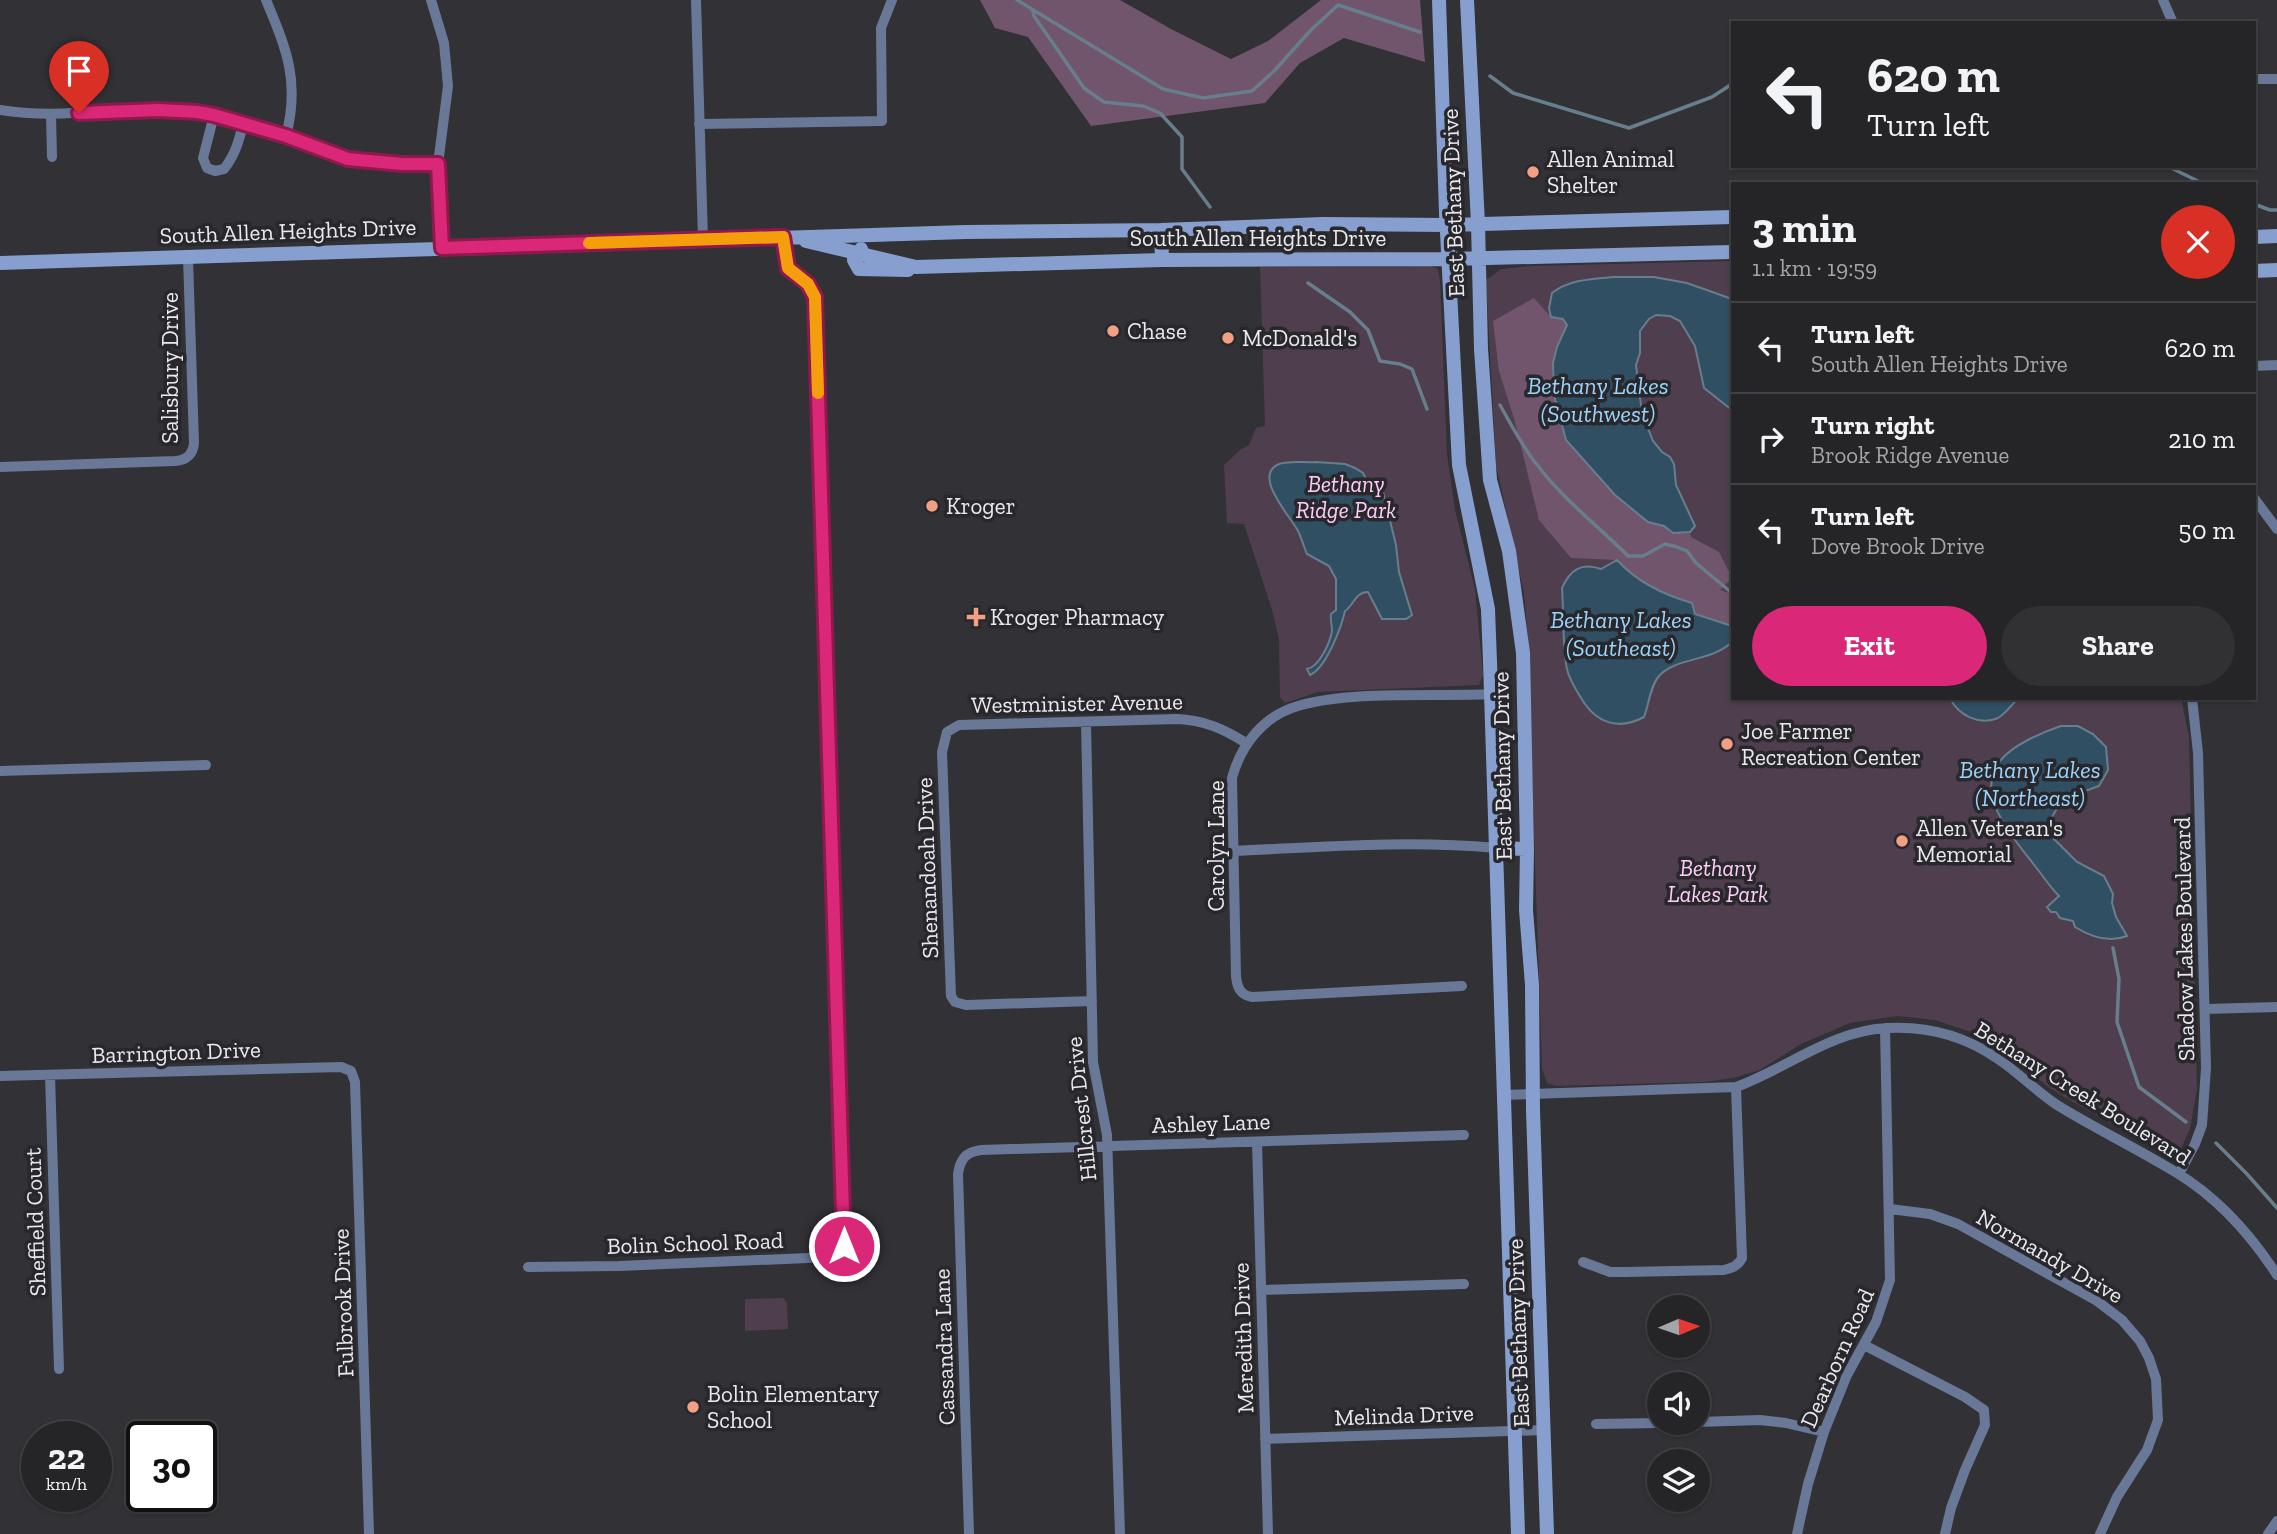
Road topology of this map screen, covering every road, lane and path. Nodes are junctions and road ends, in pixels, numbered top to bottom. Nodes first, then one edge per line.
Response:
1 (266, 0) edge
2 (431, 0) edge
3 (696, 0) edge
4 (892, 0) edge
5 (1439, 0) edge
6 (1467, 0) edge
7 (2164, 0) edge
8 (2172, 21) edge
9 (2256, 79) edge
10 (2277, 79) edge
11 (0, 110) edge
12 (51, 115) junction
13 (214, 115) junction
14 (243, 124) junction
15 (699, 124) junction
16 (286, 136) junction
17 (52, 157) dead end
18 (438, 164) junction
19 (1731, 217) edge
20 (1478, 224) junction
21 (1447, 225) junction
22 (1161, 230) junction
23 (953, 232) junction
24 (2277, 236) edge
25 (785, 237) junction
26 (2256, 237) edge
27 (704, 240) junction
28 (442, 248) junction
29 (1731, 252) edge
30 (858, 253) junction
31 (188, 258) junction
32 (1478, 258) junction
33 (1449, 259) junction
34 (1162, 260) junction
35 (0, 263) edge
36 (2277, 270) edge
37 (2256, 271) edge
38 (2277, 365) edge
39 (2256, 366) edge
40 (0, 467) edge
41 (2256, 501) edge
42 (2277, 529) edge
43 (1492, 694) junction
44 (2192, 700) edge
45 (1086, 722) junction
46 (947, 732) joint
47 (1246, 743) junction
48 (206, 765) dead end
49 (0, 771) edge
50 (1496, 848) junction
51 (1527, 849) junction
52 (1234, 851) junction
53 (1462, 986) dead end
54 (1092, 1001) junction
55 (2277, 1007) edge
56 (2205, 1009) junction
57 (1885, 1028) junction
58 (351, 1071) joint
59 (50, 1075) junction
60 (0, 1076) edge
61 (1736, 1087) junction
62 (1505, 1095) junction
63 (1532, 1095) junction
64 (1464, 1135) dead end
65 (1256, 1142) junction
66 (1107, 1146) junction
67 (962, 1160) joint
68 (2179, 1174) junction
69 (1890, 1209) junction
70 (1583, 1262) dead end
71 (528, 1267) dead end
72 (2277, 1275) edge
73 (1464, 1284) dead end
74 (1261, 1290) junction
75 (1864, 1345) junction
76 (59, 1369) dead end
77 (1710, 1422) edge
78 (1647, 1423) edge
79 (1596, 1424) dead end
80 (1516, 1430) junction
81 (1544, 1430) junction
82 (1824, 1432) junction
83 (1265, 1439) junction
84 (2277, 1521) edge
85 (369, 1534) edge
86 (969, 1534) edge
87 (1120, 1534) edge
88 (1268, 1534) edge
89 (1518, 1534) edge
90 (1547, 1534) edge
91 (1797, 1534) edge
92 (1945, 1534) edge
93 (2100, 1534) edge
94 (2268, 1534) edge

1 - 16 street
2 - 18 street
3 - 15 street
4 - 15 street
5 - 21 main road, East Bethany Drive
6 - 20 main road, East Bethany Drive
7 - 8 street
9 - 10 street
11 - 12 street
12 - 13 street
12 - 17 street
13 - 14 street
13 - 14 street
14 - 16 street
15 - 27 street
16 - 18 street
18 - 28 street
19 - 20 main road, South Allen Heights Drive
20 - 21 main road, South Allen Heights Drive
20 - 32 main road, East Bethany Drive
21 - 22 main road, South Allen Heights Drive
21 - 33 main road, East Bethany Drive
22 - 23 main road, South Allen Heights Drive
22 - 34 main road
23 - 25 main road, South Allen Heights Drive
23 - 30 main road
24 - 26 main road
25 - 27 main road, South Allen Heights Drive
25 - 30 main road, South Allen Heights Drive
25 - 71 street, Bolin School Road
27 - 28 main road, South Allen Heights Drive
28 - 31 main road, South Allen Heights Drive
29 - 32 main road, South Allen Heights Drive
30 - 34 main road, South Allen Heights Drive
31 - 35 main road, South Allen Heights Drive
31 - 40 street, Salisbury Drive
32 - 33 main road, South Allen Heights Drive
32 - 51 main road, East Bethany Drive
33 - 34 main road, South Allen Heights Drive
33 - 43 main road, East Bethany Drive
36 - 37 main road
38 - 39 street
41 - 42 street
43 - 47 street, Carolyn Lane
43 - 50 main road, East Bethany Drive
44 - 56 street, Shadow Lakes Boulevard
45 - 46 street, Westminister Avenue
45 - 47 street, Westminister Avenue
45 - 54 street, Hillcrest Drive
46 - 54 street, Shenandoah Drive
47 - 52 street, Carolyn Lane
48 - 49 street
50 - 51 main road
50 - 52 street
50 - 62 main road, East Bethany Drive
51 - 63 main road, East Bethany Drive
52 - 53 street, Carolyn Lane
54 - 66 street, Hillcrest Drive
55 - 56 street
56 - 68 street, Shadow Lakes Boulevard
57 - 61 street, Bethany Creek Boulevard
57 - 68 street, Bethany Creek Boulevard
57 - 69 street, Dearborn Road
58 - 59 street, Barrington Drive
58 - 85 street, Fulbrook Drive
59 - 60 street, Barrington Drive
59 - 76 street, Sheffield Court
61 - 63 street, Bethany Creek Boulevard
61 - 70 street
62 - 63 street, Bethany Creek Boulevard
62 - 80 main road, East Bethany Drive
63 - 81 main road, East Bethany Drive
64 - 65 street, Ashley Lane
65 - 66 street, Ashley Lane
65 - 74 street, Meredith Drive
66 - 67 street, Ashley Lane
66 - 87 street, Hillcrest Drive
67 - 86 street, Cassandra Lane
68 - 72 street, Bethany Creek Boulevard
69 - 75 street, Dearborn Road
69 - 93 street, Normandy Drive
73 - 74 street
74 - 83 street, Meredith Drive
75 - 82 street, Dearborn Road
75 - 92 street
77 - 82 street
78 - 79 street
80 - 81 street, Melinda Drive
80 - 83 street, Melinda Drive
80 - 89 main road, East Bethany Drive
81 - 90 main road, East Bethany Drive
82 - 91 street, Dearborn Road
83 - 88 street, Meredith Drive
84 - 94 street

